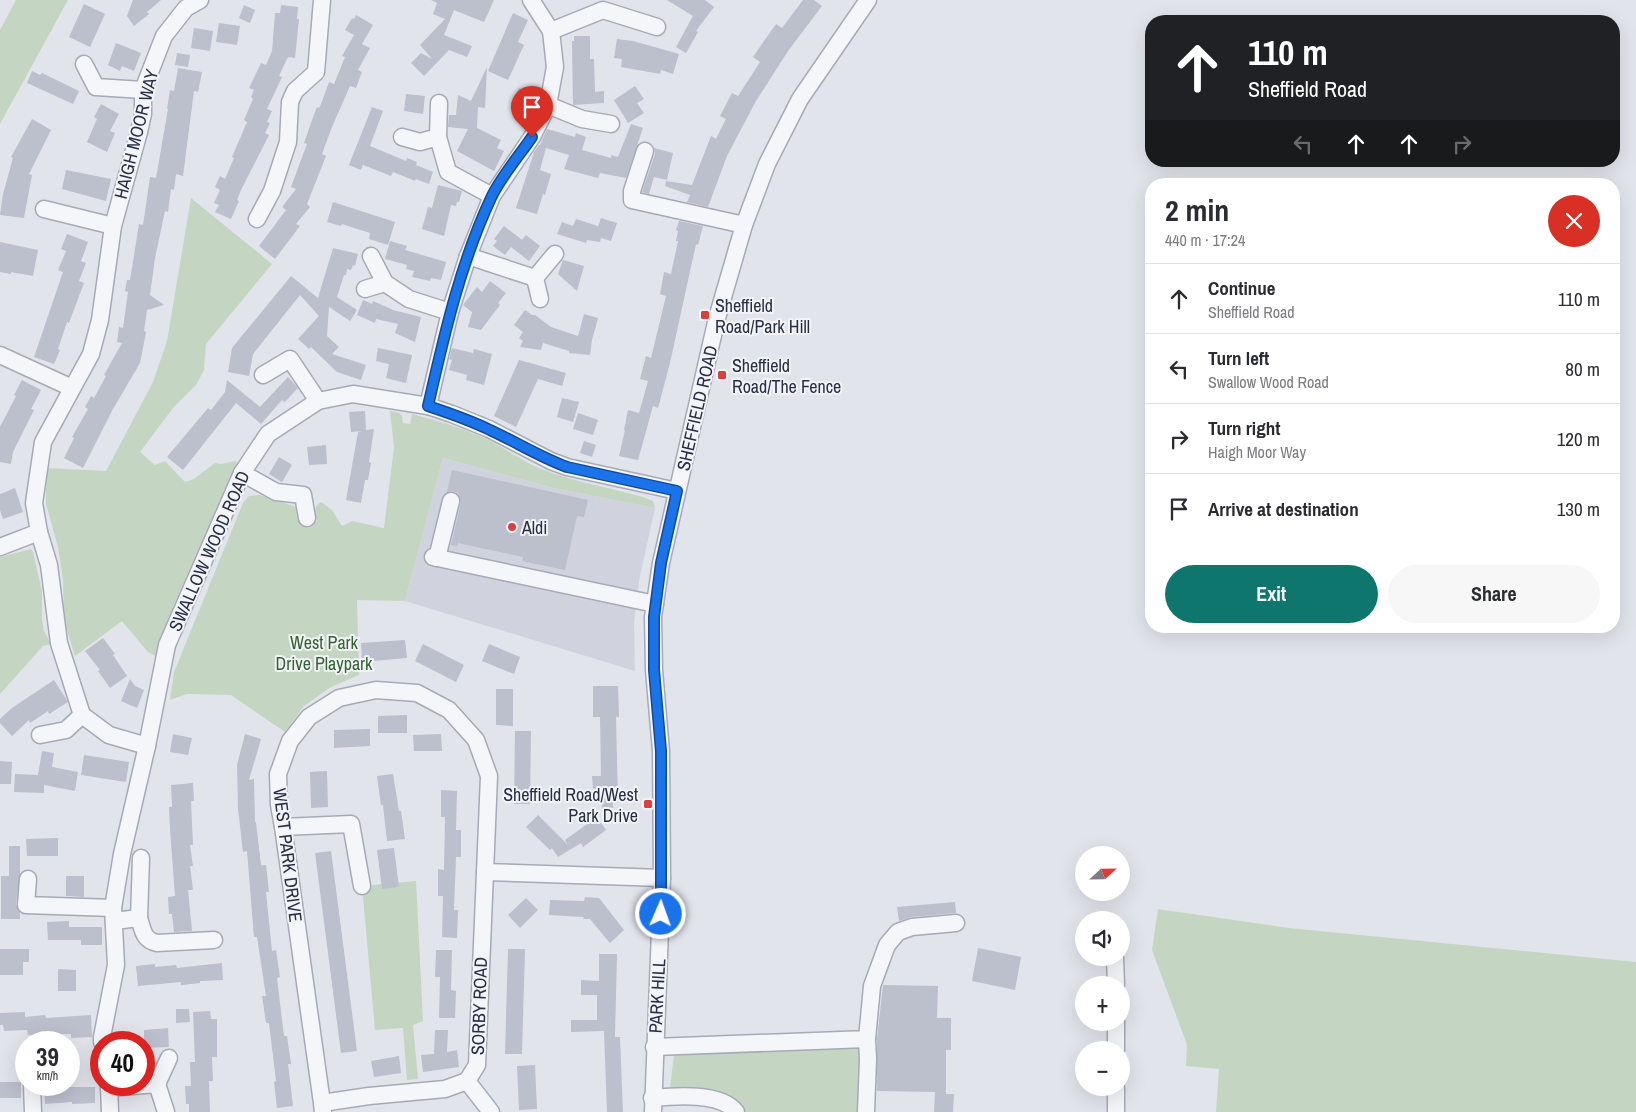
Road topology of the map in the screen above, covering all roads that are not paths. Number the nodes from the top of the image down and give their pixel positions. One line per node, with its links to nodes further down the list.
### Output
1 (200, 0): 5 (street, HAIGH MOOR WAY)
2 (322, 0): 19 (street)
3 (531, 0): 8 (street)
4 (868, 0): 20 (street, SHEFFIELD ROAD)
5 (182, 4): 10 (street, HAIGH MOOR WAY)
6 (605, 5): 7 (street); 8 (street)
7 (657, 27)
8 (551, 31): 12 (street)
9 (84, 64): 10 (street)
10 (143, 90): 21 (street, HAIGH MOOR WAY)
11 (439, 103): 15 (street)
12 (548, 105): 13 (street); 17 (street)
13 (611, 124)
14 (402, 137): 15 (street)
15 (438, 137): 17 (street)
16 (645, 151): 20 (street)
17 (492, 196): 24 (street)
18 (44, 209): 21 (street)
19 (257, 219)
20 (744, 225): 36 (street, SHEFFIELD ROAD)
21 (113, 226): 32 (street, HAIGH MOOR WAY)
22 (555, 254): 25 (street)
23 (371, 256): 26 (street)
24 (468, 256): 25 (street); 29 (street)
25 (535, 278): 28 (street)
26 (385, 284): 27 (street); 29 (street)
27 (365, 290)
28 (540, 299)
29 (450, 312): 34 (street)
30 (0, 355): 32 (street)
31 (263, 376): 33 (street)
32 (72, 388): 39 (street, HAIGH MOOR WAY)
33 (318, 401): 34 (street, SWALLOW WOOD ROAD); 35 (street, SWALLOW WOOD ROAD)
34 (428, 406): 36 (street, SWALLOW WOOD ROAD)
35 (242, 473): 38 (street); 45 (street, SWALLOW WOOD ROAD)
36 (677, 491): 41 (street, SHEFFIELD ROAD)
37 (451, 501): 41 (street)
38 (307, 518)
39 (39, 532): 40 (street); 43 (street, HAIGH MOOR WAY)
40 (0, 548)
41 (655, 604): 42 (street, SHEFFIELD ROAD)
42 (654, 670): 49 (street, PARK HILL)
43 (82, 715): 44 (street); 45 (street)
44 (40, 735)
45 (147, 746): 52 (street, SWALLOW WOOD ROAD)
46 (283, 827): 48 (street, WEST PARK DRIVE); 51 (street); 66 (street, WEST PARK DRIVE)
47 (141, 858): 53 (street)
48 (485, 872): 49 (street); 60 (street, SORBY ROAD)
49 (662, 878): 58 (street, PARK HILL)
50 (28, 879): 52 (street)
51 (362, 886)
52 (114, 914): 53 (street); 56 (street, SWALLOW WOOD ROAD)
53 (138, 918): 55 (street)
54 (956, 923): 57 (street)
55 (214, 940)
56 (103, 1031)
57 (867, 1039): 58 (street); 72 (street)
58 (654, 1047): 65 (street, PARK HILL)
59 (169, 1058): 61 (street)
60 (467, 1081): 66 (street); 70 (street)
61 (157, 1084): 69 (street)
62 (32, 1096): 67 (street)
63 (109, 1096): 68 (street)
64 (1116, 1096): 73 (street)
65 (653, 1105): 71 (street)
66 (323, 1108)
67 (33, 1112)
68 (110, 1112)
69 (166, 1112)
70 (491, 1112)
71 (736, 1112)
72 (866, 1112)
73 (1116, 1112)

